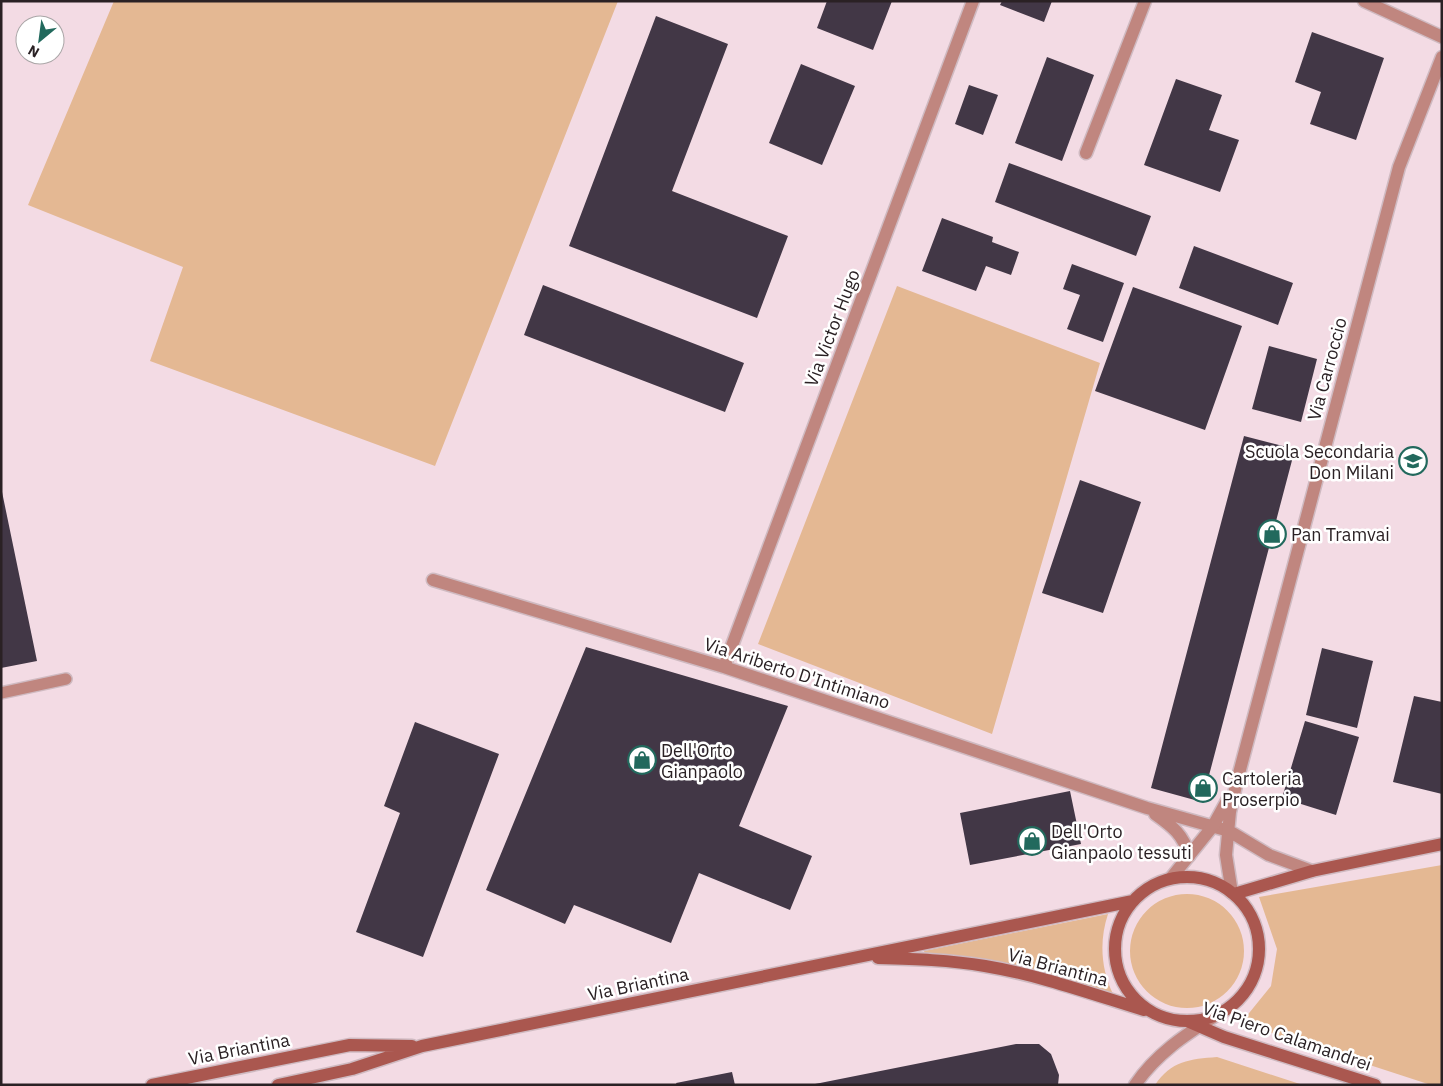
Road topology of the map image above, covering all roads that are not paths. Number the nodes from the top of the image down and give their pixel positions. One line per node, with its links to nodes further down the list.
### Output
1 (973, 1): 8 (street, Via Victor Hugo)
2 (1145, 1): 6 (street)
3 (1364, 1): 4 (street)
4 (1442, 38)
5 (1442, 57): 11 (street, Via Carroccio)
6 (1086, 153)
7 (433, 580): 8 (street, Via Ariberto D'Intimiano)
8 (724, 666): 12 (street, Via Ariberto D'Intimiano)
9 (66, 679): 10 (lane)
10 (1, 694)
11 (1236, 781): 13 (street, Via Carroccio); 14 (street, Via Carroccio)
12 (1147, 808): 13 (street, Via Ariberto D'Intimiano); 16 (street, Via Ariberto D'Intimiano)
13 (1213, 826): 14 (street, Via Ariberto D'Intimiano); 16 (street, Via Carroccio)
14 (1229, 831): 17 (street); 19 (street, Via Carroccio)
15 (1442, 844): 17 (main road)
16 (1189, 856): 18 (street, Via Carroccio)
17 (1312, 871): 19 (main road)
18 (1171, 878): 19 (main road); 20 (main road)
19 (1233, 894): 23 (main road)
20 (1133, 901): 21 (main road, Via Briantina); 22 (main road)
21 (860, 957): 22 (main road, Via Briantina); 24 (main road, Via Briantina)
22 (1155, 1014): 23 (main road)
23 (1192, 1024): 27 (street); 28 (main road, Via Piero Calamandrei)
24 (422, 1046): 25 (main road, Via Briantina); 26 (main road, Via Briantina)
25 (152, 1085)
26 (278, 1085)
27 (1135, 1085)
28 (1375, 1085)

